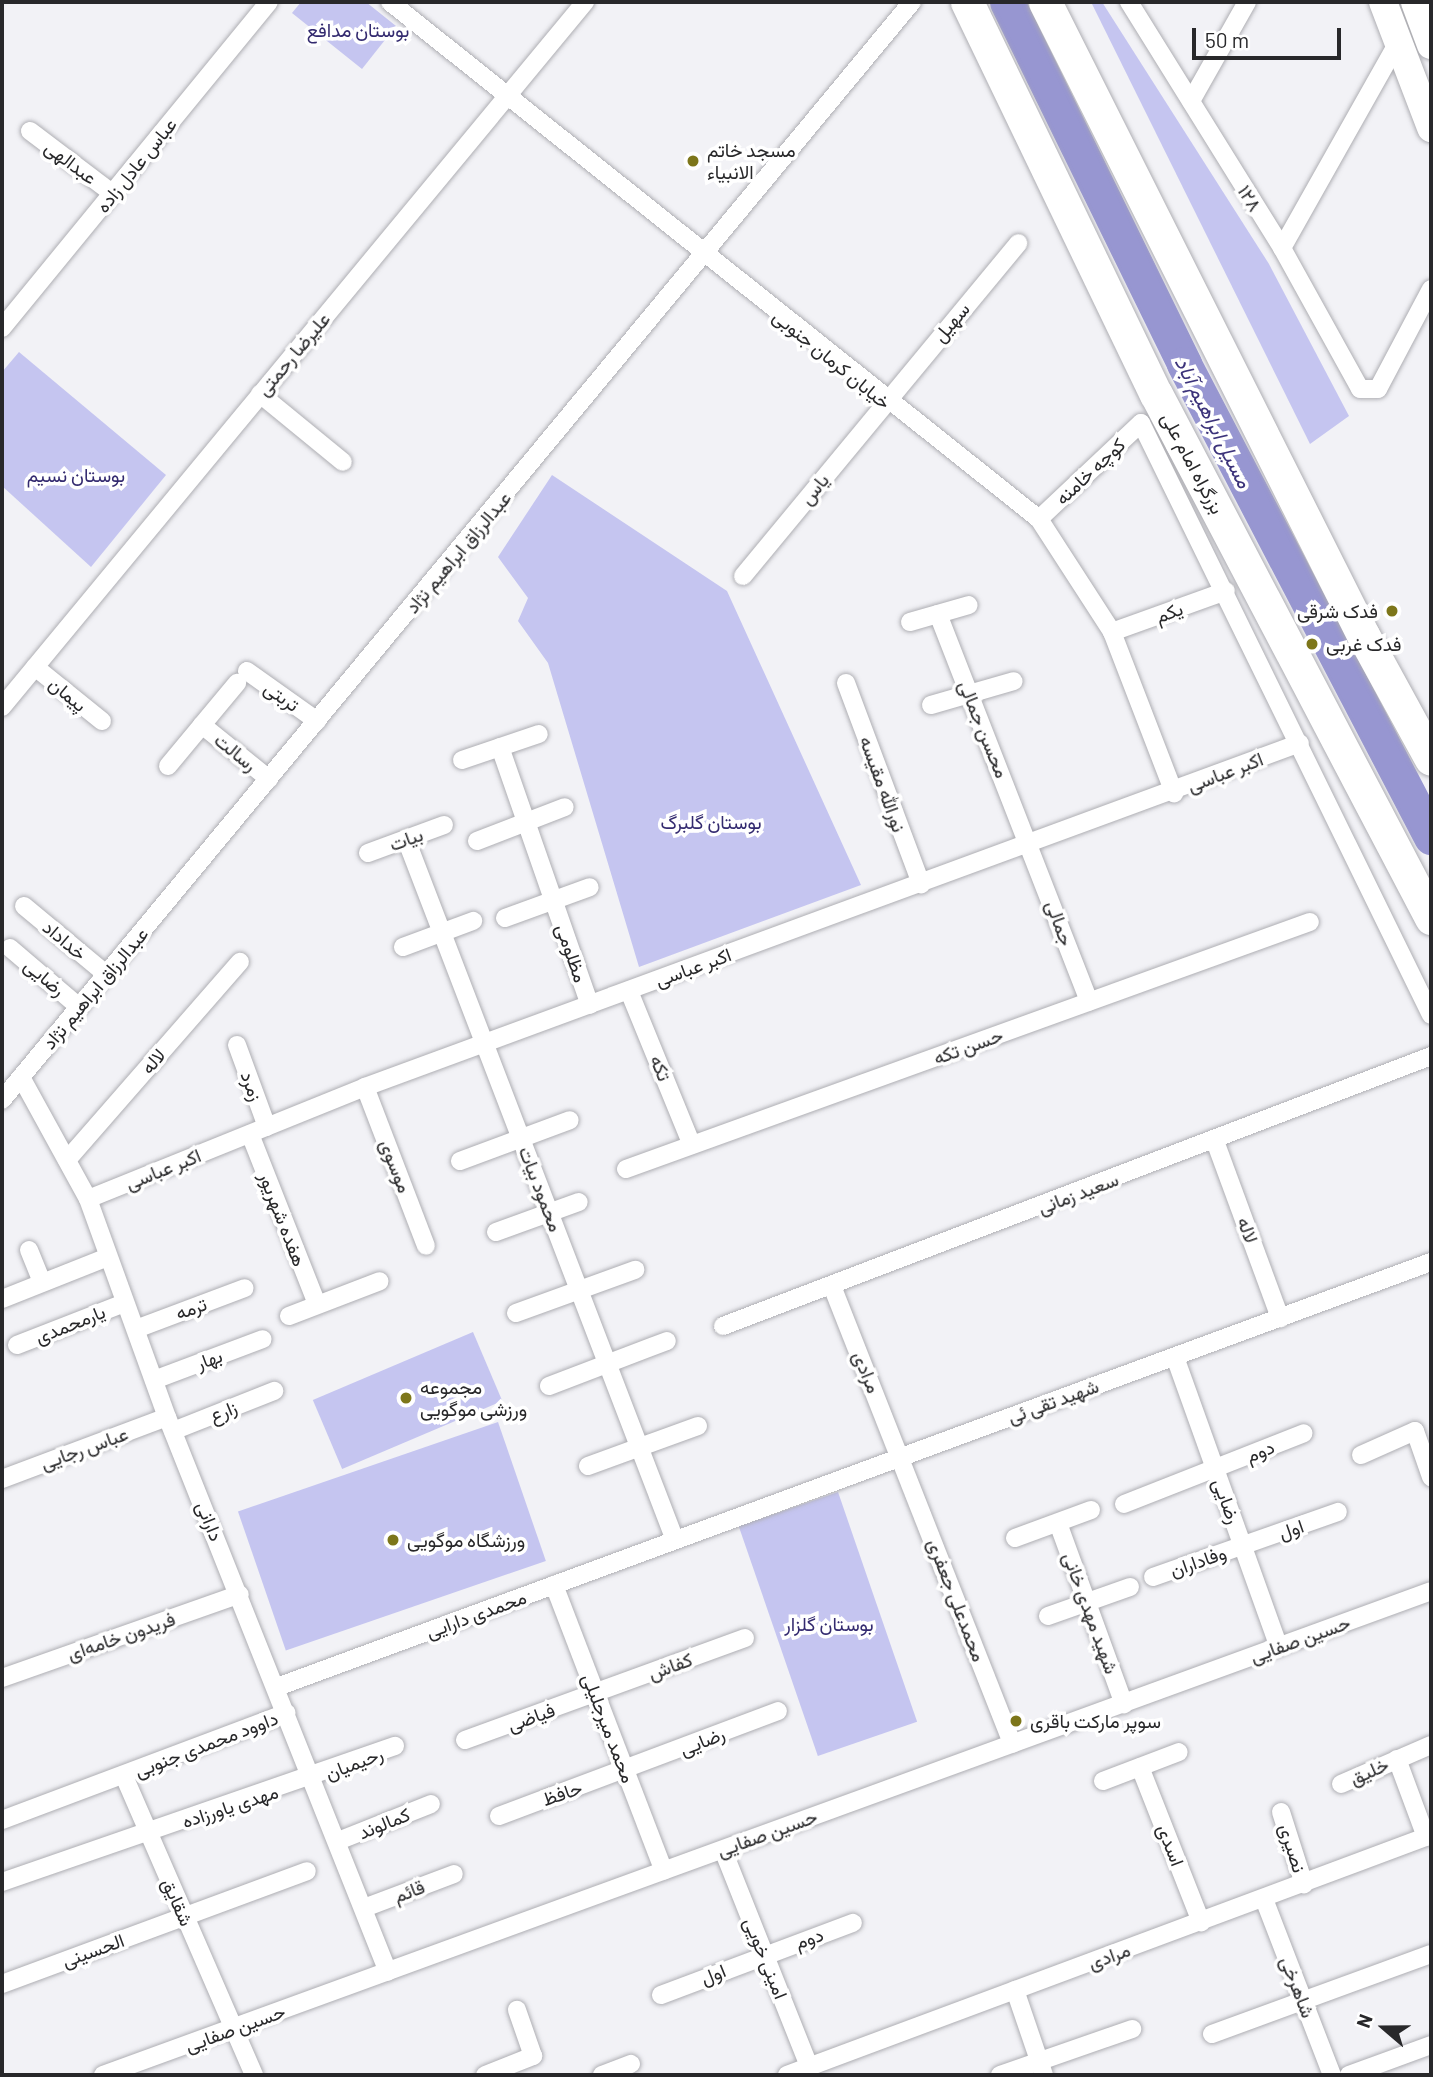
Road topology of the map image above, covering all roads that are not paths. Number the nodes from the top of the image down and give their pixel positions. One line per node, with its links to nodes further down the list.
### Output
1 (269, 2): 17 (street, عباس عادل زاده)
2 (390, 2): 13 (street, خیابان کرمان جنوبی)
3 (585, 2): 13 (street, علیرضا رحمتی)
4 (912, 2): 20 (street, عبدالرزاق ابراهیم نژاد)
5 (967, 2): 63 (highway, بزرگراه امام علی)
6 (1045, 2): 46 (highway)
7 (1129, 2): 14 (street, ۱۲۸)
8 (1247, 2): 14 (street)
9 (1383, 2): 11 (main road)
10 (1415, 2): 12 (main road)
11 (1398, 42): 15 (main road); 19 (street)
12 (1431, 44)
13 (506, 96): 20 (street, خیابان کرمان جنوبی); 23 (street, علیرضا رحمتی)
14 (1191, 101): 19 (street, ۱۲۸)
15 (1431, 128)
16 (30, 131): 17 (street, عبدالهی)
17 (112, 193): 22 (street, عباس عادل زاده)
18 (1018, 243): 24 (street, سهیل)
19 (1282, 248): 21 (street, ۱۲۸)
20 (704, 256): 24 (street, خیابان کرمان جنوبی); 41 (street, عبدالرزاق ابراهیم نژاد)
21 (1431, 289)
22 (2, 328)
23 (260, 394): 25 (street); 33 (street, علیرضا رحمتی)
24 (884, 401): 26 (street, خیابان کرمان جنوبی); 27 (street, یاس)
25 (343, 462)
26 (1039, 519): 28 (street, کوچه خامنه); 32 (street, خیابان کرمان جنوبی)
27 (743, 576)
28 (1226, 592): 32 (street, یکم); 44 (street)
29 (969, 605): 30 (street)
30 (938, 614): 31 (street); 37 (street, محسن جمالی)
31 (910, 622)
32 (1112, 632): 50 (street, خیابان کرمان جنوبی)
33 (35, 667): 39 (street, علیرضا رحمتی); 40 (street, پیمان)
34 (242, 677): 41 (street, تربتی); 42 (street, رسالت)
35 (1014, 681): 37 (street)
36 (846, 683): 58 (street, نورالله مقیسه)
37 (970, 693): 38 (street); 56 (street, محسن جمالی)
38 (931, 705)
39 (2, 707)
40 (102, 721)
41 (317, 721): 49 (street, عبدالرزاق ابراهیم نژاد)
42 (202, 725): 48 (street, رسالت); 49 (street, رسالت)
43 (539, 734): 45 (street)
44 (1300, 743): 50 (street, اکبر عباسی); 75 (street)
45 (500, 747): 47 (street); 52 (street, مظلومی)
46 (1431, 758)
47 (462, 760)
48 (168, 766)
49 (269, 779): 70 (street, عبدالرزاق ابراهیم نژاد)
50 (1174, 793): 56 (street, اکبر عباسی)
51 (565, 807): 52 (street)
52 (526, 822): 55 (street); 60 (street, مظلومی)
53 (444, 825): 54 (street, بیات)
54 (406, 839): 57 (street, بیات); 66 (street, محمود بیات)
55 (477, 841)
56 (1031, 845): 58 (street, اکبر عباسی); 72 (street, جمالی)
57 (368, 853)
58 (921, 884): 71 (street, اکبر عباسی)
59 (590, 887): 60 (street, مظلومی)
60 (554, 900): 62 (street, مظلومی); 73 (street, مظلومی)
61 (24, 906): 70 (street, خداداد)
62 (505, 918)
63 (1431, 918)
64 (473, 920): 66 (street)
65 (1310, 922): 72 (street, حسن تکه)
66 (442, 932): 67 (street); 76 (street, محمود بیات)
67 (403, 947)
68 (10, 948): 74 (street, رضایی)
69 (240, 962): 87 (street, لاله)
70 (106, 974): 74 (street, عبدالرزاق ابراهیم نژاد)
71 (629, 990): 73 (street, اکبر عباسی); 86 (street, تکه)
72 (1089, 1002): 86 (street, حسن تکه)
73 (590, 1005): 76 (street, اکبر عباسی)
74 (79, 1007): 79 (street, عبدالرزاق ابراهیم نژاد)
75 (1431, 1015)
76 (485, 1043): 80 (street, اکبر عباسی); 84 (street, محمود بیات)
77 (237, 1045): 83 (street, زمرد)
78 (1431, 1056): 85 (street, سعید زمانی)
79 (21, 1077): 81 (street, عبدالرزاق ابراهیم نژاد); 87 (street, دارانی)
80 (365, 1087): 83 (street, اکبر عباسی); 94 (street, موسوی)
81 (2, 1100)
82 (570, 1119): 84 (street)
83 (258, 1130): 90 (street, اکبر عباسی); 106 (street, هفده شهریور)
84 (520, 1136): 88 (street); 92 (street, محمود بیات)
85 (1215, 1141): 101 (street, سعید زمانی); 109 (street, لاله)
86 (692, 1145): 89 (street, حسن تکه)
87 (66, 1160): 90 (street, دارانی)
88 (460, 1161)
89 (626, 1169)
90 (88, 1199): 96 (street, دارانی)
91 (579, 1202): 92 (street)
92 (550, 1214): 93 (street); 103 (street, محمود بیات)
93 (496, 1232)
94 (426, 1246)
95 (29, 1250): 100 (street)
96 (108, 1257): 100 (street); 105 (street, دارانی)
97 (1431, 1262): 109 (street, شهید تقی ئی)
98 (635, 1270): 103 (street)
99 (380, 1280): 106 (street)
100 (42, 1282): 104 (street)
101 (832, 1286): 110 (street, سعید زمانی); 125 (street, مرادی)
102 (245, 1288): 111 (street, ترمه)
103 (579, 1290): 107 (street); 116 (street, محمود بیات)
104 (2, 1299)
105 (124, 1303): 111 (street, دارانی); 114 (street, یارمحمدی)
106 (317, 1304): 108 (street)
107 (516, 1313)
108 (289, 1316)
109 (1280, 1318): 115 (street, شهید تقی ئی)
110 (723, 1326)
111 (136, 1329): 117 (street, دارانی)
112 (263, 1339): 117 (street, بهار)
113 (667, 1341): 116 (street)
114 (17, 1345)
115 (1175, 1357): 125 (street, شهید تقی ئی); 127 (street, رضایی)
116 (607, 1363): 118 (street); 123 (street, محمود بیات)
117 (154, 1380): 120 (street, دارانی)
118 (549, 1385)
119 (274, 1391): 120 (street, زارع)
120 (170, 1424): 129 (street, عباس رجایی); 141 (street, دارانی)
121 (698, 1426): 123 (street)
122 (1304, 1433): 127 (street, دوم)
123 (639, 1447): 126 (street); 135 (street, محمود بیات)
124 (1361, 1455): 128 (street)
125 (902, 1457): 135 (street, شهید تقی ئی); 153 (street, محمدعلی جعفری)
126 (588, 1466)
127 (1215, 1469): 130 (street, دوم); 136 (street, رضایی)
128 (1431, 1477)
129 (2, 1479)
130 (1124, 1504)
131 (1091, 1510): 133 (street)
132 (1339, 1512): 136 (street, اول)
133 (1058, 1523): 134 (street); 142 (street, شهید مهدی خانی)
134 (1015, 1538)
135 (675, 1541): 138 (street, محمدی دارایی)
136 (1243, 1545): 137 (street, وفاداران); 145 (street, رضایی)
137 (1153, 1577)
138 (554, 1585): 147 (street, محمدی دارایی); 148 (street, محمد میرجلیلی)
139 (1130, 1587): 142 (street)
140 (1431, 1591): 145 (street, حسین صفایی)
141 (240, 1594): 146 (street, فریدون خامه‌ای); 147 (street, دارانی)
142 (1087, 1602): 143 (street); 149 (street, شهید مهدی خانی)
143 (1048, 1616)
144 (744, 1638): 148 (street, کفاش)
145 (1279, 1647): 149 (street, حسین صفایی)
146 (2, 1678)
147 (277, 1687): 151 (street, دارانی)
148 (596, 1693): 152 (street, فیاضی); 159 (street, محمد میرجلیلی)
149 (1124, 1703): 153 (street, حسین صفایی)
150 (778, 1711): 159 (street, رضایی)
151 (287, 1713): 160 (street, داوود محمدی جنوبی); 161 (street, دارانی)
152 (465, 1740)
153 (1013, 1744): 171 (street, حسین صفایی)
154 (1431, 1745): 157 (street, خلیق)
155 (395, 1746): 161 (street, رحیمیان)
156 (1179, 1752): 158 (street)
157 (1397, 1759): 163 (street, خلیق); 169 (street, خلیق)
158 (1140, 1767): 162 (street); 180 (street, اسدی)
159 (626, 1771): 166 (street, حافظ); 173 (street, محمد میرجلیلی)
160 (124, 1776): 167 (street, داوود محمدی جنوبی); 168 (street, شقایق)
161 (313, 1779): 168 (street, مهدی یاورزاده); 170 (street, دارانی)
162 (1103, 1781)
163 (1340, 1784)
164 (431, 1804): 170 (street, کمالوند)
165 (1281, 1812): 176 (street, نصیری)
166 (499, 1816)
167 (2, 1820)
168 (148, 1833): 175 (street, مهدی یاورزاده); 179 (street, شقایق)
169 (1429, 1836): 176 (street, مرادی)
170 (338, 1842): 178 (street, دارانی)
171 (723, 1850): 173 (street, حسین صفایی); 182 (street, امینی خویی)
172 (307, 1871): 179 (street, الحسینی)
173 (664, 1871): 184 (street, حسین صفایی)
174 (454, 1874): 178 (street, قائم)
175 (2, 1882)
176 (1304, 1884): 177 (street, مرادی)
177 (1264, 1899): 180 (street, مرادی); 188 (street, شاهرخی)
178 (364, 1909): 184 (street, دارانی)
179 (185, 1916): 185 (street, الحسینی); 190 (street, شقایق)
180 (1201, 1922): 186 (street, مرادی)
181 (853, 1923): 182 (street, دوم)
182 (765, 1954): 187 (street, اول); 195 (street, امینی خویی)
183 (1431, 1954): 188 (street)
184 (388, 1972): 190 (street, حسین صفایی)
185 (2, 1984)
186 (1015, 1990): 195 (street, مرادی); 196 (street)
187 (661, 1995)
188 (1303, 2001): 192 (street); 203 (street, شاهرخی)
189 (517, 2010): 199 (street)
190 (234, 2028): 197 (street, حسین صفایی); 198 (street, شقایق)
191 (1132, 2029): 196 (street)
192 (1212, 2034)
193 (1431, 2045): 204 (street)
194 (631, 2064): 200 (street)
195 (809, 2066): 201 (street, مرادی)
196 (1042, 2068): 202 (street)
197 (103, 2075)
198 (254, 2075)
199 (485, 2075)
200 (602, 2075)
201 (788, 2075)
202 (1000, 2075)
203 (1332, 2075)
204 (1349, 2075)

